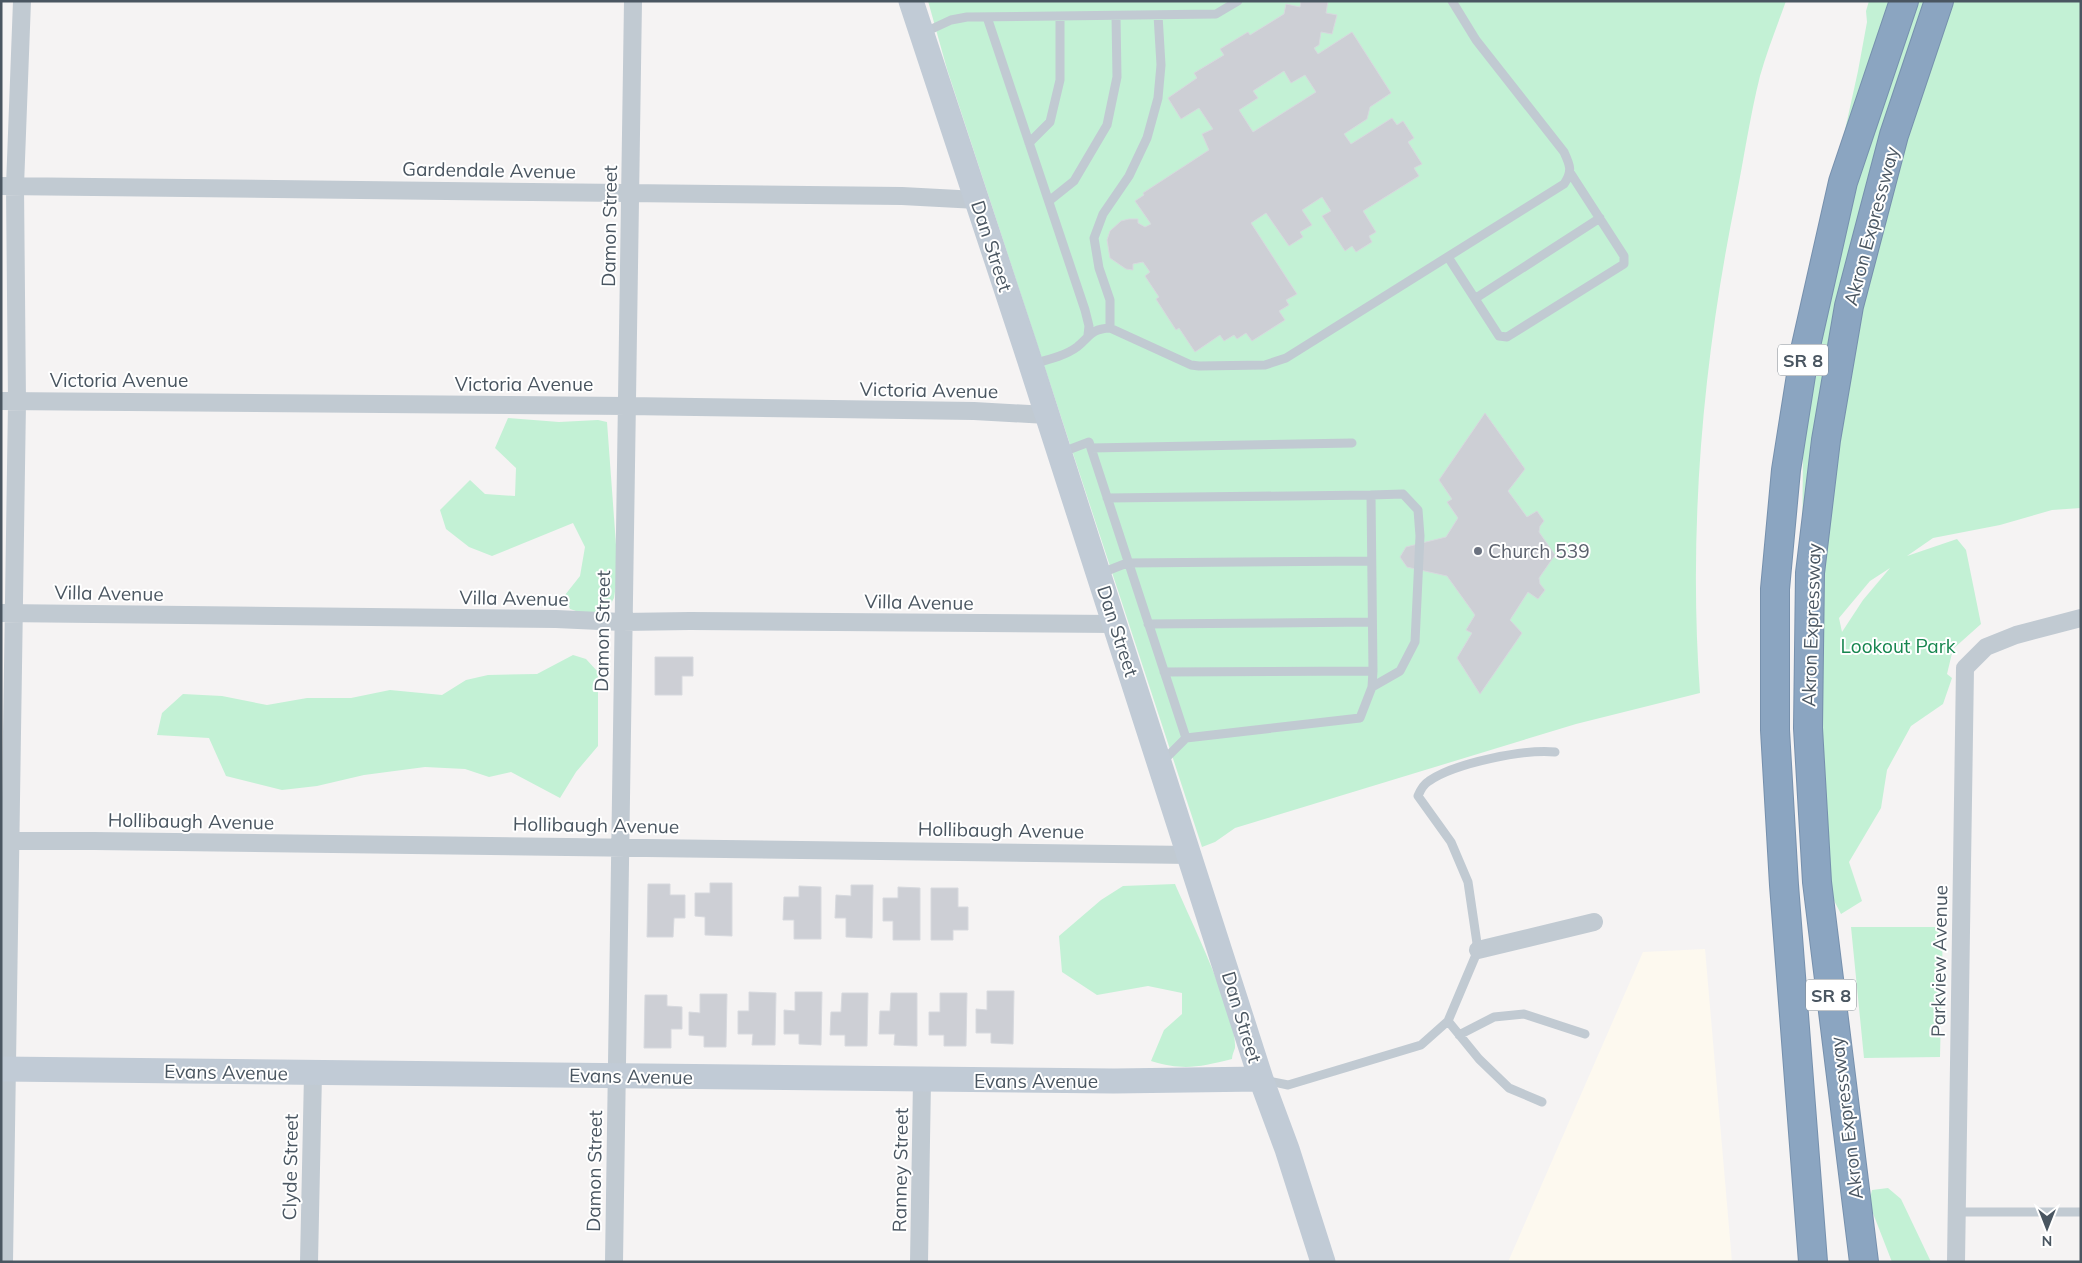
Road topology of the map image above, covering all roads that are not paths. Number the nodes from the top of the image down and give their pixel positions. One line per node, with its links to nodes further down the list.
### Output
1 (22, 1): 15 (street)
2 (633, 1): 16 (street, Damon Street)
3 (911, 1): 12 (street, Dan Street)
4 (1238, 1): 8 (lane)
5 (1452, 1): 14 (lane)
6 (1904, 1): 69 (highway, Akron Expressway / SR 8)
7 (1939, 1): 70 (highway, Akron Expressway / SR 8)
8 (1158, 15): 10 (lane); 22 (lane)
9 (1060, 16): 10 (lane); 11 (lane); 13 (lane)
10 (1116, 16): 18 (lane)
11 (987, 17): 12 (lane); 13 (lane)
12 (923, 33): 17 (street, Dan Street)
13 (1029, 144): 18 (lane)
14 (1571, 174): 19 (lane); 20 (lane)
15 (8, 186): 16 (street, Gardendale Avenue); 25 (street)
16 (631, 193): 17 (street, Gardendale Avenue); 26 (street, Damon Street)
17 (976, 200): 24 (street, Dan Street)
18 (1049, 201): 23 (lane)
19 (1600, 218): 21 (lane); 21 (lane)
20 (1448, 257): 21 (lane); 22 (lane)
21 (1476, 298)
22 (1110, 328): 23 (lane)
23 (1088, 335): 24 (lane)
24 (1031, 365): 27 (street, Dan Street)
25 (9, 402): 26 (street, Victoria Avenue); 36 (street)
26 (627, 406): 27 (street, Victoria Avenue); 38 (street, Damon Street)
27 (1047, 414): 30 (street, Dan Street)
28 (1352, 444): 29 (lane)
29 (1091, 448): 30 (lane); 32 (lane)
30 (1059, 453): 35 (street, Dan Street)
31 (1370, 495): 32 (lane); 33 (lane); 44 (lane)
32 (1107, 498): 34 (lane)
33 (1371, 561): 34 (lane); 39 (lane)
34 (1128, 563): 35 (lane); 41 (lane)
35 (1099, 574): 40 (street, Dan Street)
36 (7, 613): 38 (street, Villa Avenue); 48 (street)
37 (2081, 618): 62 (street, Parkview Avenue)
38 (622, 622): 40 (street, Villa Avenue); 49 (street, Damon Street)
39 (1372, 622): 41 (lane); 42 (lane)
40 (1116, 624): 47 (street, Dan Street)
41 (1148, 624): 43 (lane)
42 (1373, 671): 43 (lane); 44 (lane)
43 (1164, 672): 45 (lane)
44 (1372, 687): 45 (lane)
45 (1186, 738): 47 (lane)
46 (1555, 752): 52 (lane)
47 (1161, 763): 50 (street, Dan Street)
48 (6, 842): 49 (street, Hollibaugh Avenue); 56 (street)
49 (620, 849): 50 (street, Hollibaugh Avenue); 58 (street, Damon Street)
50 (1191, 855): 59 (street, Dan Street)
51 (1594, 922): 52 (street)
52 (1478, 950): 53 (lane)
53 (1448, 1021): 55 (lane); 59 (lane)
54 (1585, 1034): 55 (lane)
55 (1460, 1035): 61 (lane)
56 (3, 1069): 57 (street, Evans Avenue); 64 (street)
57 (313, 1074): 58 (street, Evans Avenue); 65 (street, Clyde Street)
58 (617, 1077): 60 (street, Evans Avenue); 66 (street, Damon Street)
59 (1261, 1079): 60 (street, Evans Avenue); 68 (street, Dan Street)
60 (922, 1080): 67 (street, Ranney Street)
61 (1542, 1102)
62 (1957, 1212): 63 (lane); 71 (street, Parkview Avenue)
63 (2081, 1212)
64 (4, 1262)
65 (309, 1262)
66 (614, 1262)
67 (919, 1262)
68 (1323, 1262)
69 (1814, 1262)
70 (1864, 1262)
71 (1956, 1262)

